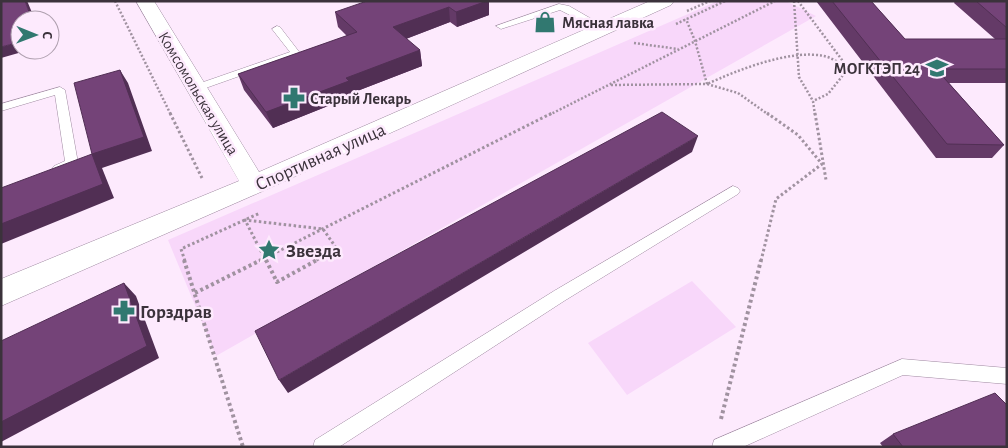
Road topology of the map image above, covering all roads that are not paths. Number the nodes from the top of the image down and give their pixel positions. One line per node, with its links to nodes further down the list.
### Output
1 (144, 1): 7 (street, Комсомольская улица)
2 (665, 1): 6 (street, Спортивная улица)
3 (555, 4): 4 (lane); 6 (lane)
4 (501, 26)
5 (277, 29): 7 (lane)
6 (604, 29): 10 (street, Спортивная улица)
7 (196, 88): 10 (street, Комсомольская улица)
8 (1, 108): 9 (lane)
9 (46, 173)
10 (254, 185): 12 (street, Спортивная улица)
11 (733, 191): 14 (lane)
12 (1, 294)
13 (1007, 376): 15 (lane)
14 (322, 447)
15 (721, 447)

